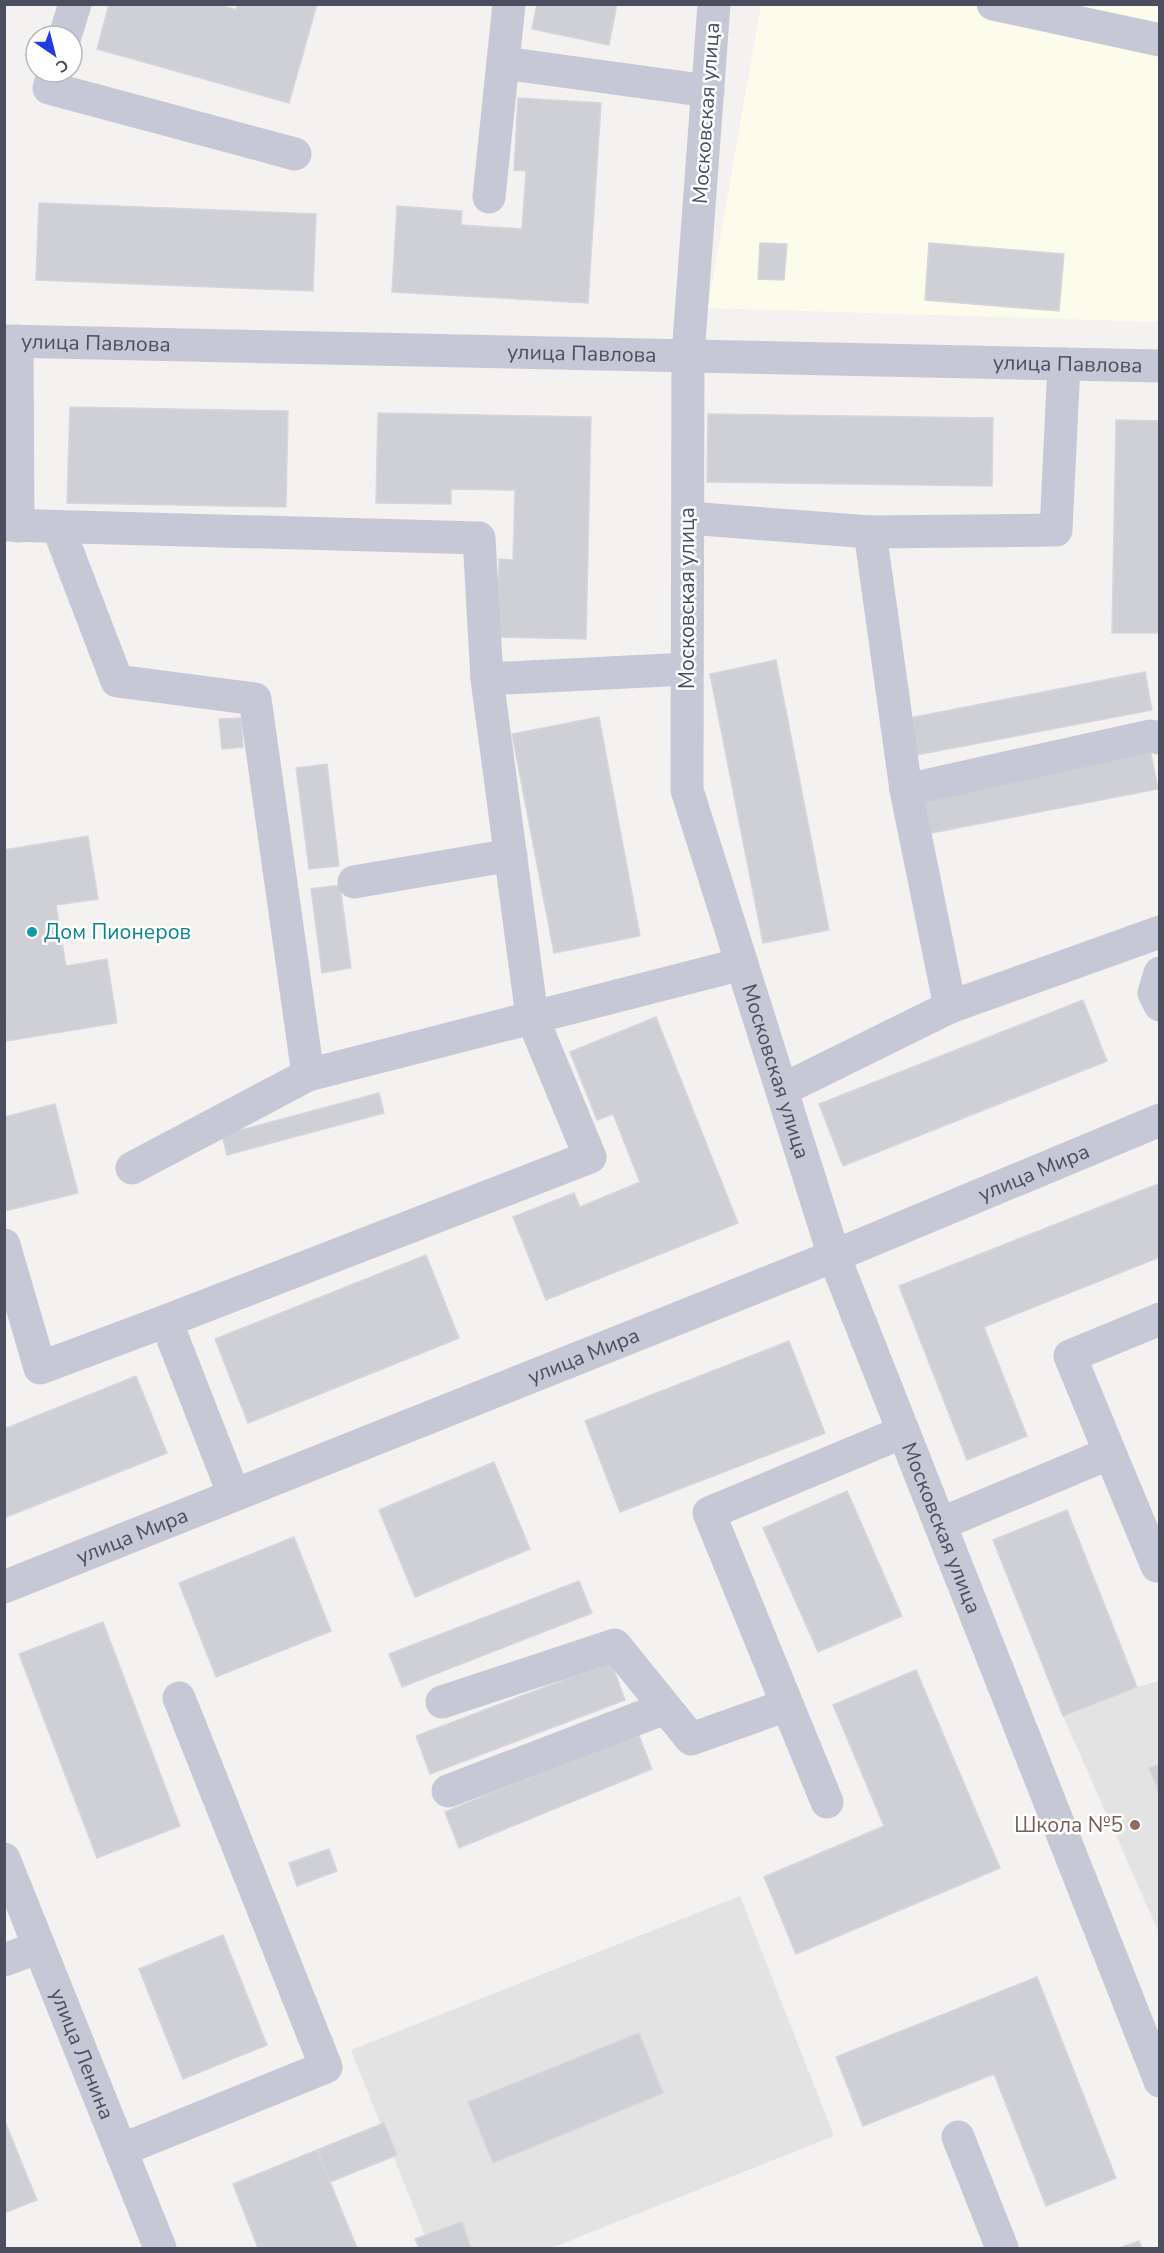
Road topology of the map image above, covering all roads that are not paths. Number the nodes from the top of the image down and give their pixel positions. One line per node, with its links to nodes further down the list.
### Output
1 (75, 4): 5 (street)
2 (509, 4): 7 (street)
3 (714, 4): 9 (street, Московская улица)
4 (993, 4): 6 (street)
5 (69, 24)
6 (1160, 40)
7 (503, 63): 9 (street); 11 (street)
8 (50, 84): 10 (street)
9 (708, 91): 13 (street, Московская улица)
10 (295, 154)
11 (489, 197)
12 (11, 341): 13 (street, улица Павлова); 17 (street)
13 (688, 355): 14 (street, улица Павлова); 16 (street, Московская улица)
14 (1064, 364): 15 (street, улица Павлова); 19 (street)
15 (1160, 366)
16 (688, 518): 19 (street); 20 (street, Московская улица)
17 (11, 525): 18 (street)
18 (58, 527): 21 (street); 32 (street)
19 (870, 532): 23 (street)
20 (687, 669): 21 (street); 27 (street, Московская улица)
21 (487, 679): 24 (street)
22 (1160, 738): 23 (street)
23 (906, 790): 30 (street)
24 (511, 855): 25 (street); 31 (street)
25 (354, 882)
26 (1160, 932): 30 (street)
27 (742, 964): 31 (street); 33 (street, Московская улица)
28 (1160, 973): 29 (street)
29 (1160, 1005)
30 (950, 1007): 33 (street)
31 (532, 1017): 32 (street); 39 (street)
32 (308, 1075): 35 (street)
33 (782, 1090): 37 (street, Московская улица)
34 (1160, 1120): 37 (street, улица Мира)
35 (132, 1168)
36 (4, 1245): 39 (street)
37 (834, 1256): 40 (street, Московская улица); 42 (street, улица Мира)
38 (1160, 1319): 41 (street)
39 (166, 1321): 42 (street)
40 (903, 1432): 43 (street, Московская улица); 48 (street)
41 (1110, 1453): 43 (street); 44 (street)
42 (234, 1495): 45 (street, улица Мира)
43 (940, 1524): 55 (street, Московская улица)
44 (1157, 1566)
45 (4, 1587)
46 (179, 1698): 57 (street)
47 (442, 1702): 49 (street)
48 (787, 1705): 49 (street); 51 (street)
49 (665, 1707): 50 (street)
50 (448, 1791)
51 (826, 1802)
52 (4, 1859): 53 (street, улица Ленина)
53 (39, 1947): 54 (street); 57 (street, улица Ленина)
54 (4, 1960)
55 (1160, 2081)
56 (958, 2137): 59 (street)
57 (121, 2150): 58 (street, улица Ленина)
58 (160, 2248)
59 (1002, 2248)

